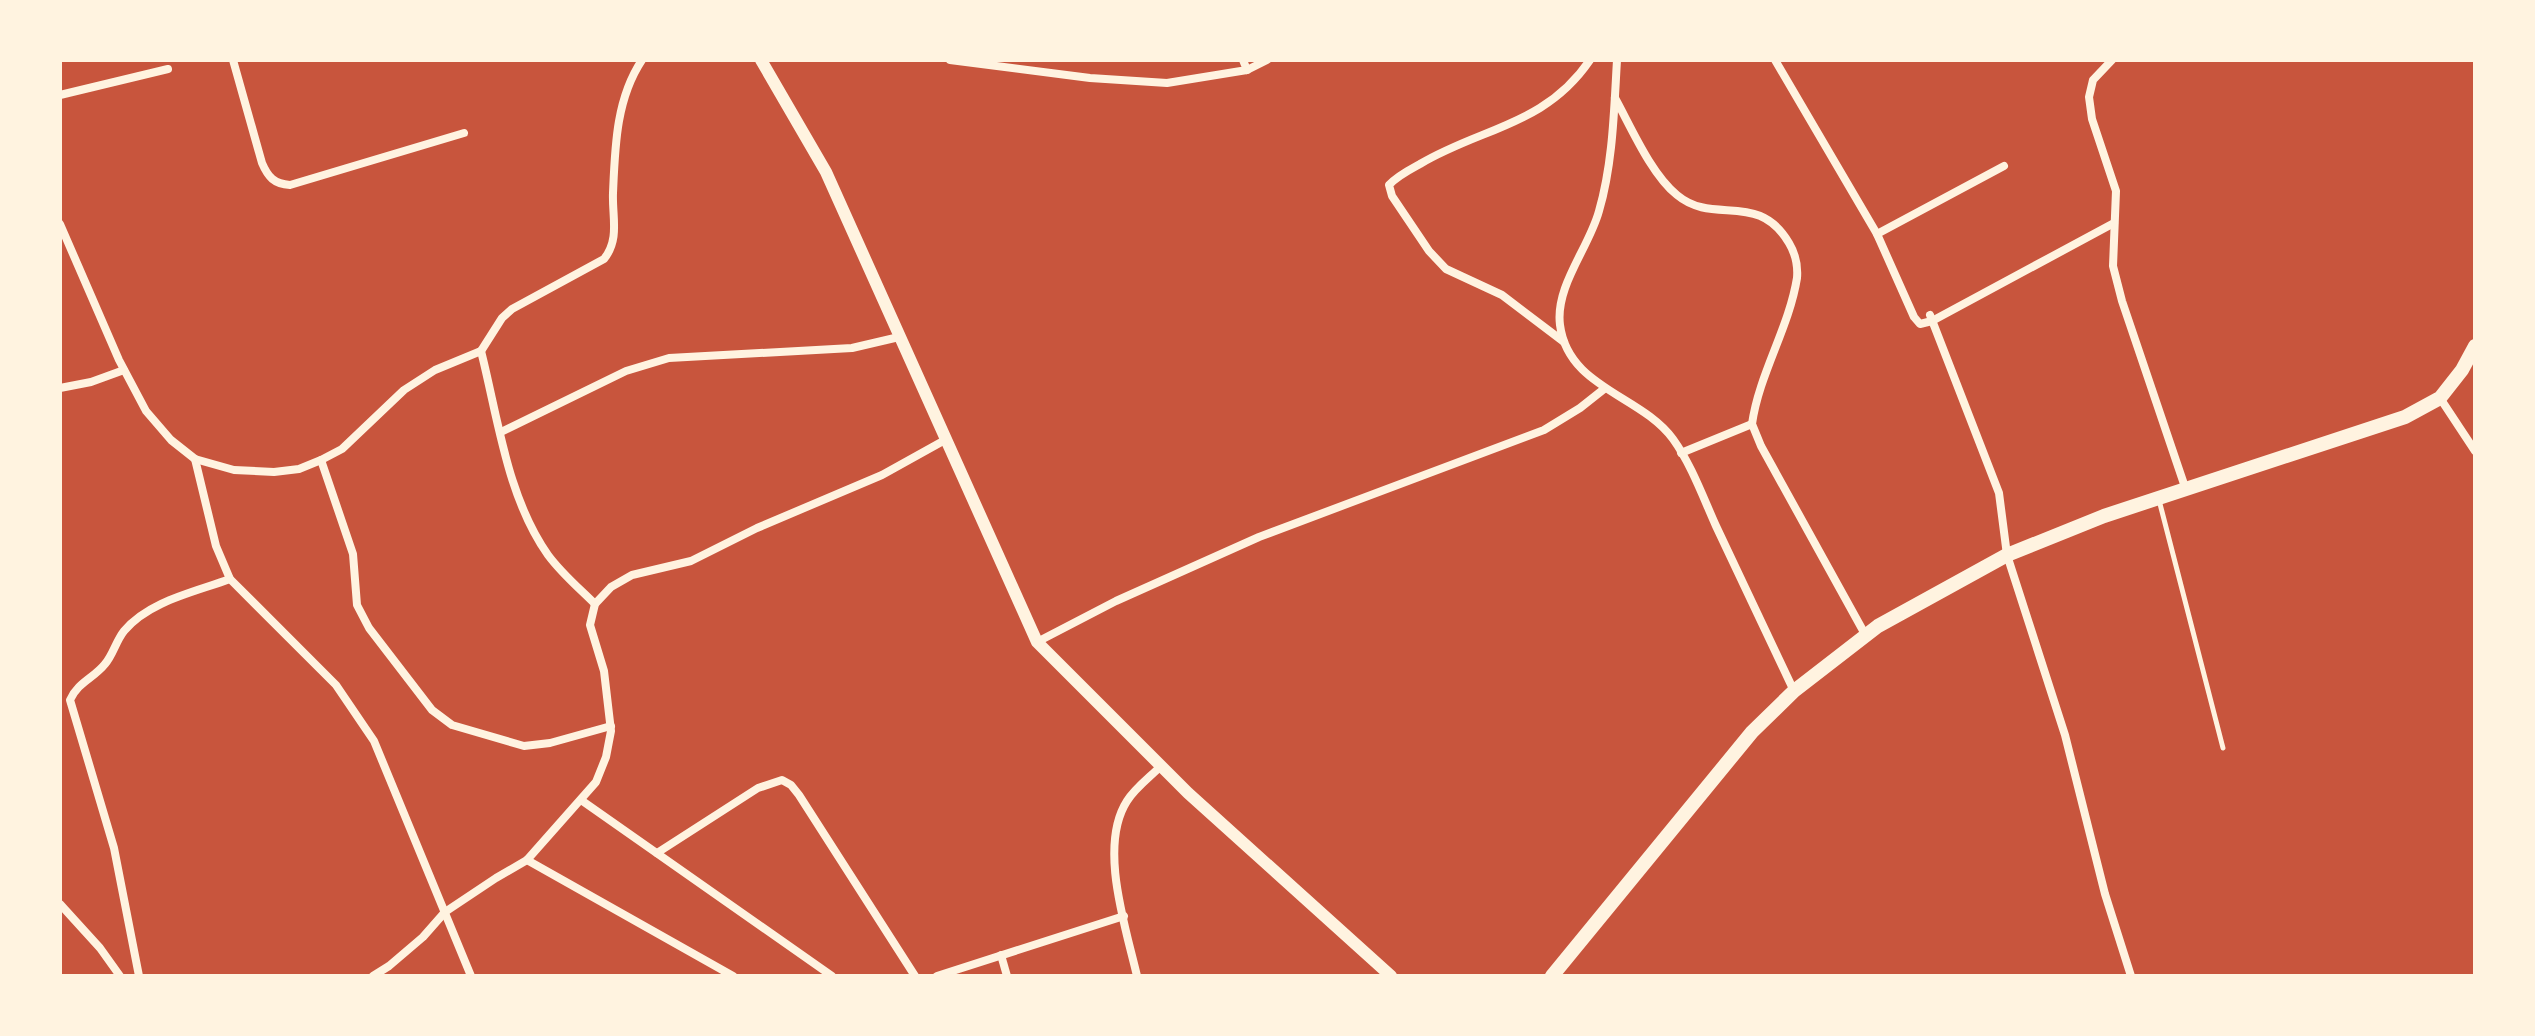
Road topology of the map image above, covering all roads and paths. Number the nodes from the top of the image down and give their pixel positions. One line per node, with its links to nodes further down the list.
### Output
1 (233, 60): 15 (street)
2 (642, 60): 24 (street)
3 (761, 60): 21 (street)
4 (950, 60): 12 (street)
5 (1243, 60): 12 (street)
6 (1267, 60): 12 (street)
7 (1590, 60): 22 (street)
8 (1617, 60): 14 (street)
9 (1775, 60): 19 (street)
10 (2112, 60): 17 (street)
11 (168, 69): 13 (street)
12 (1247, 70)
13 (60, 95)
14 (1614, 97): 22 (street); 29 (street)
15 (464, 133)
16 (2004, 166): 19 (street)
17 (2114, 223): 20 (street); 36 (street)
18 (60, 224): 25 (street)
19 (1877, 234): 20 (street)
20 (1931, 318): 38 (street)
21 (899, 337): 30 (street); 31 (street)
22 (1565, 343): 27 (street)
23 (2475, 346): 28 (main road)
24 (481, 351): 30 (street); 35 (street)
25 (124, 370): 26 (street); 34 (street)
26 (60, 388)
27 (1604, 389): 33 (street); 42 (street)
28 (2440, 398): 32 (street); 36 (main road)
29 (1752, 424): 33 (street); 41 (street)
30 (501, 432): 40 (street)
31 (945, 440): 40 (street); 42 (street)
32 (2475, 451)
33 (1681, 453): 43 (street)
34 (195, 459): 35 (street); 39 (street)
35 (321, 460): 44 (street)
36 (2186, 490): 37 (main road)
37 (2159, 499): 38 (main road); 45 (lane)
38 (2007, 555): 41 (main road); 66 (street)
39 (230, 579): 51 (street); 55 (street)
40 (595, 604): 44 (street)
41 (1866, 636): 43 (main road)
42 (1037, 642): 46 (street)
43 (1794, 691): 65 (main road)
44 (611, 726): 47 (street)
45 (2223, 748)
46 (1161, 766): 52 (street); 64 (street)
47 (581, 800): 48 (street); 49 (street)
48 (657, 853): 59 (street); 60 (street)
49 (527, 860): 51 (street); 58 (street)
50 (60, 904): 54 (street)
51 (445, 912): 56 (street); 57 (street)
52 (1124, 916): 53 (street); 63 (street)
53 (1001, 955): 61 (street); 62 (street)
54 (120, 976)
55 (139, 976)
56 (373, 976)
57 (471, 976)
58 (733, 976)
59 (832, 976)
60 (915, 976)
61 (937, 976)
62 (1007, 976)
63 (1137, 976)
64 (1391, 976)
65 (1552, 976)
66 (2131, 976)

